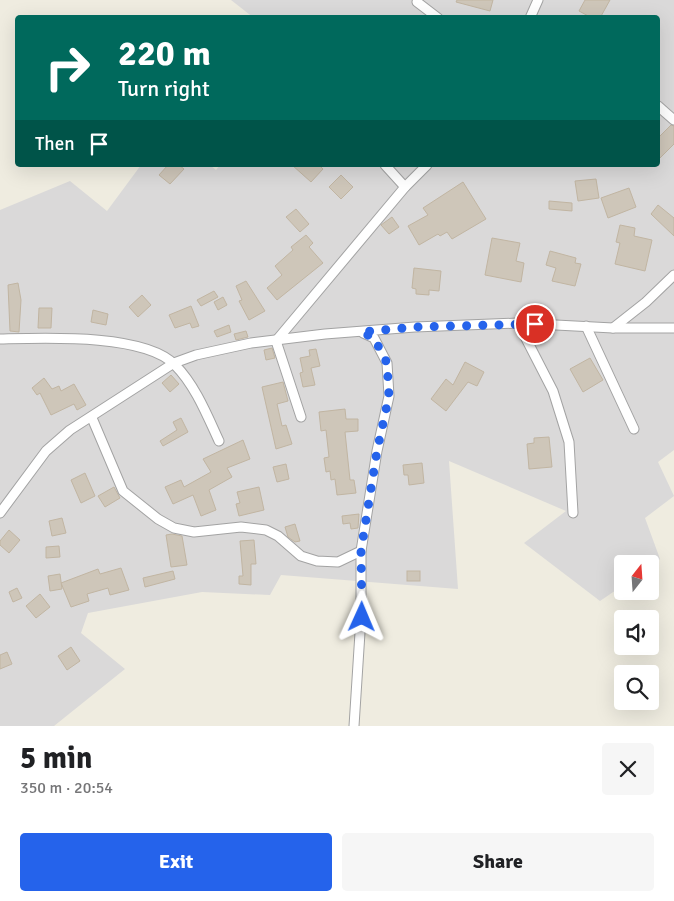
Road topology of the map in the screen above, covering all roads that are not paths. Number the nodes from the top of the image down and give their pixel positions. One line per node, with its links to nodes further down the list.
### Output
1 (538, 0): 4 (street)
2 (417, 2): 3 (street)
3 (434, 15)
4 (531, 15)
5 (660, 108): 6 (street)
6 (674, 120)
7 (387, 167): 9 (street)
8 (425, 167): 9 (street)
9 (405, 187): 17 (street)
10 (674, 275): 13 (street)
11 (518, 323): 12 (street); 15 (street); 24 (street)
12 (586, 326): 13 (street); 21 (street)
13 (613, 328): 14 (street)
14 (674, 328)
15 (361, 332): 17 (street); 25 (street)
16 (0, 339): 18 (street)
17 (276, 341): 18 (street); 19 (street)
18 (174, 364): 20 (street); 22 (street)
19 (301, 417)
20 (92, 418): 23 (street); 25 (street)
21 (634, 429)
22 (220, 441)
23 (0, 513)
24 (573, 513)
25 (361, 551): 26 (street)
26 (354, 726)

